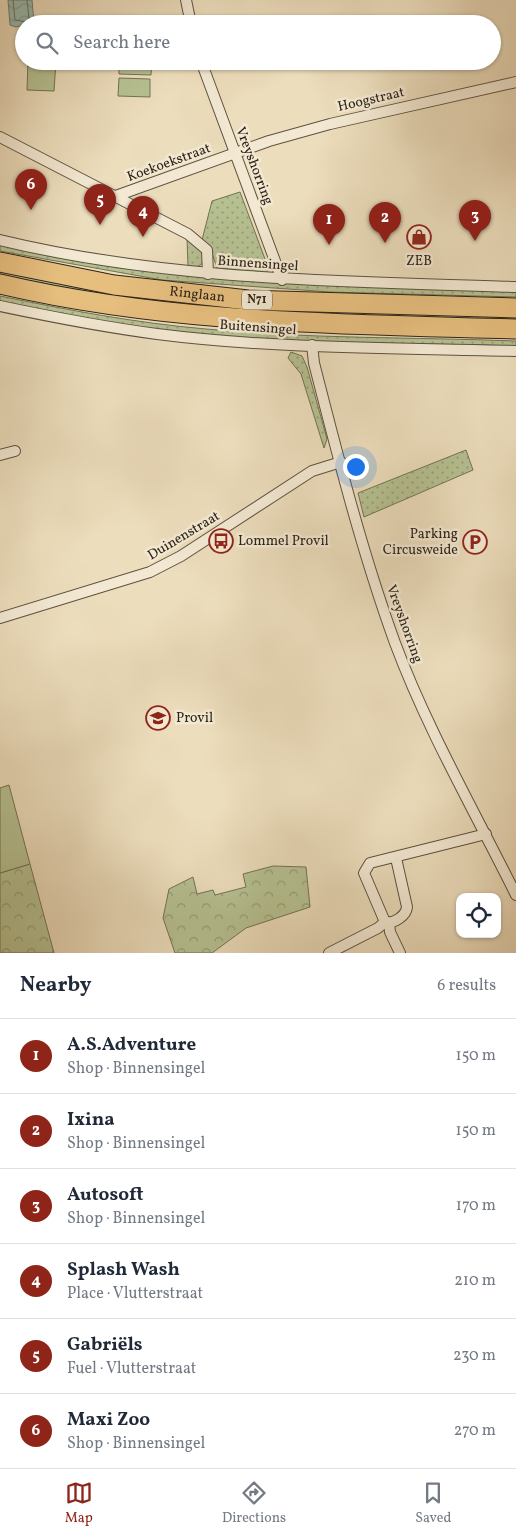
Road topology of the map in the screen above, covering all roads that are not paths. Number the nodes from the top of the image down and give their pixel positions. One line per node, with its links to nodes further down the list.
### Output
1 (186, 0): 2 (street)
2 (189, 15)
3 (204, 70): 6 (street, Vreyshorring)
4 (516, 82): 6 (street, Hoogstraat)
5 (0, 137): 7 (street)
6 (234, 154): 7 (street, Koekoekstraat); 11 (street, Vreyshorring)
7 (113, 197): 10 (street)
8 (0, 240): 10 (street, Binnensingel)
9 (0, 262): 15 (highway, Ringlaan / N71)
10 (208, 274): 11 (street, Binnensingel)
11 (282, 280): 13 (street, Binnensingel)
12 (0, 284): 16 (highway, Ringlaan / N71)
13 (516, 287)
14 (0, 306): 17 (street, Buitensingel)
15 (516, 308)
16 (516, 329)
17 (312, 345): 18 (street, Buitensingel); 21 (street, Vreyshorring)
18 (516, 351)
19 (15, 451): 20 (street)
20 (0, 455)
21 (341, 462): 22 (street, Duinenstraat); 23 (street, Vreyshorring)
22 (0, 618)
23 (486, 834): 24 (street); 25 (street, Vreyshorring)
24 (396, 858): 26 (street); 26 (street)
25 (516, 895)
26 (387, 923): 27 (street); 28 (street)
27 (329, 953)
28 (400, 953)

